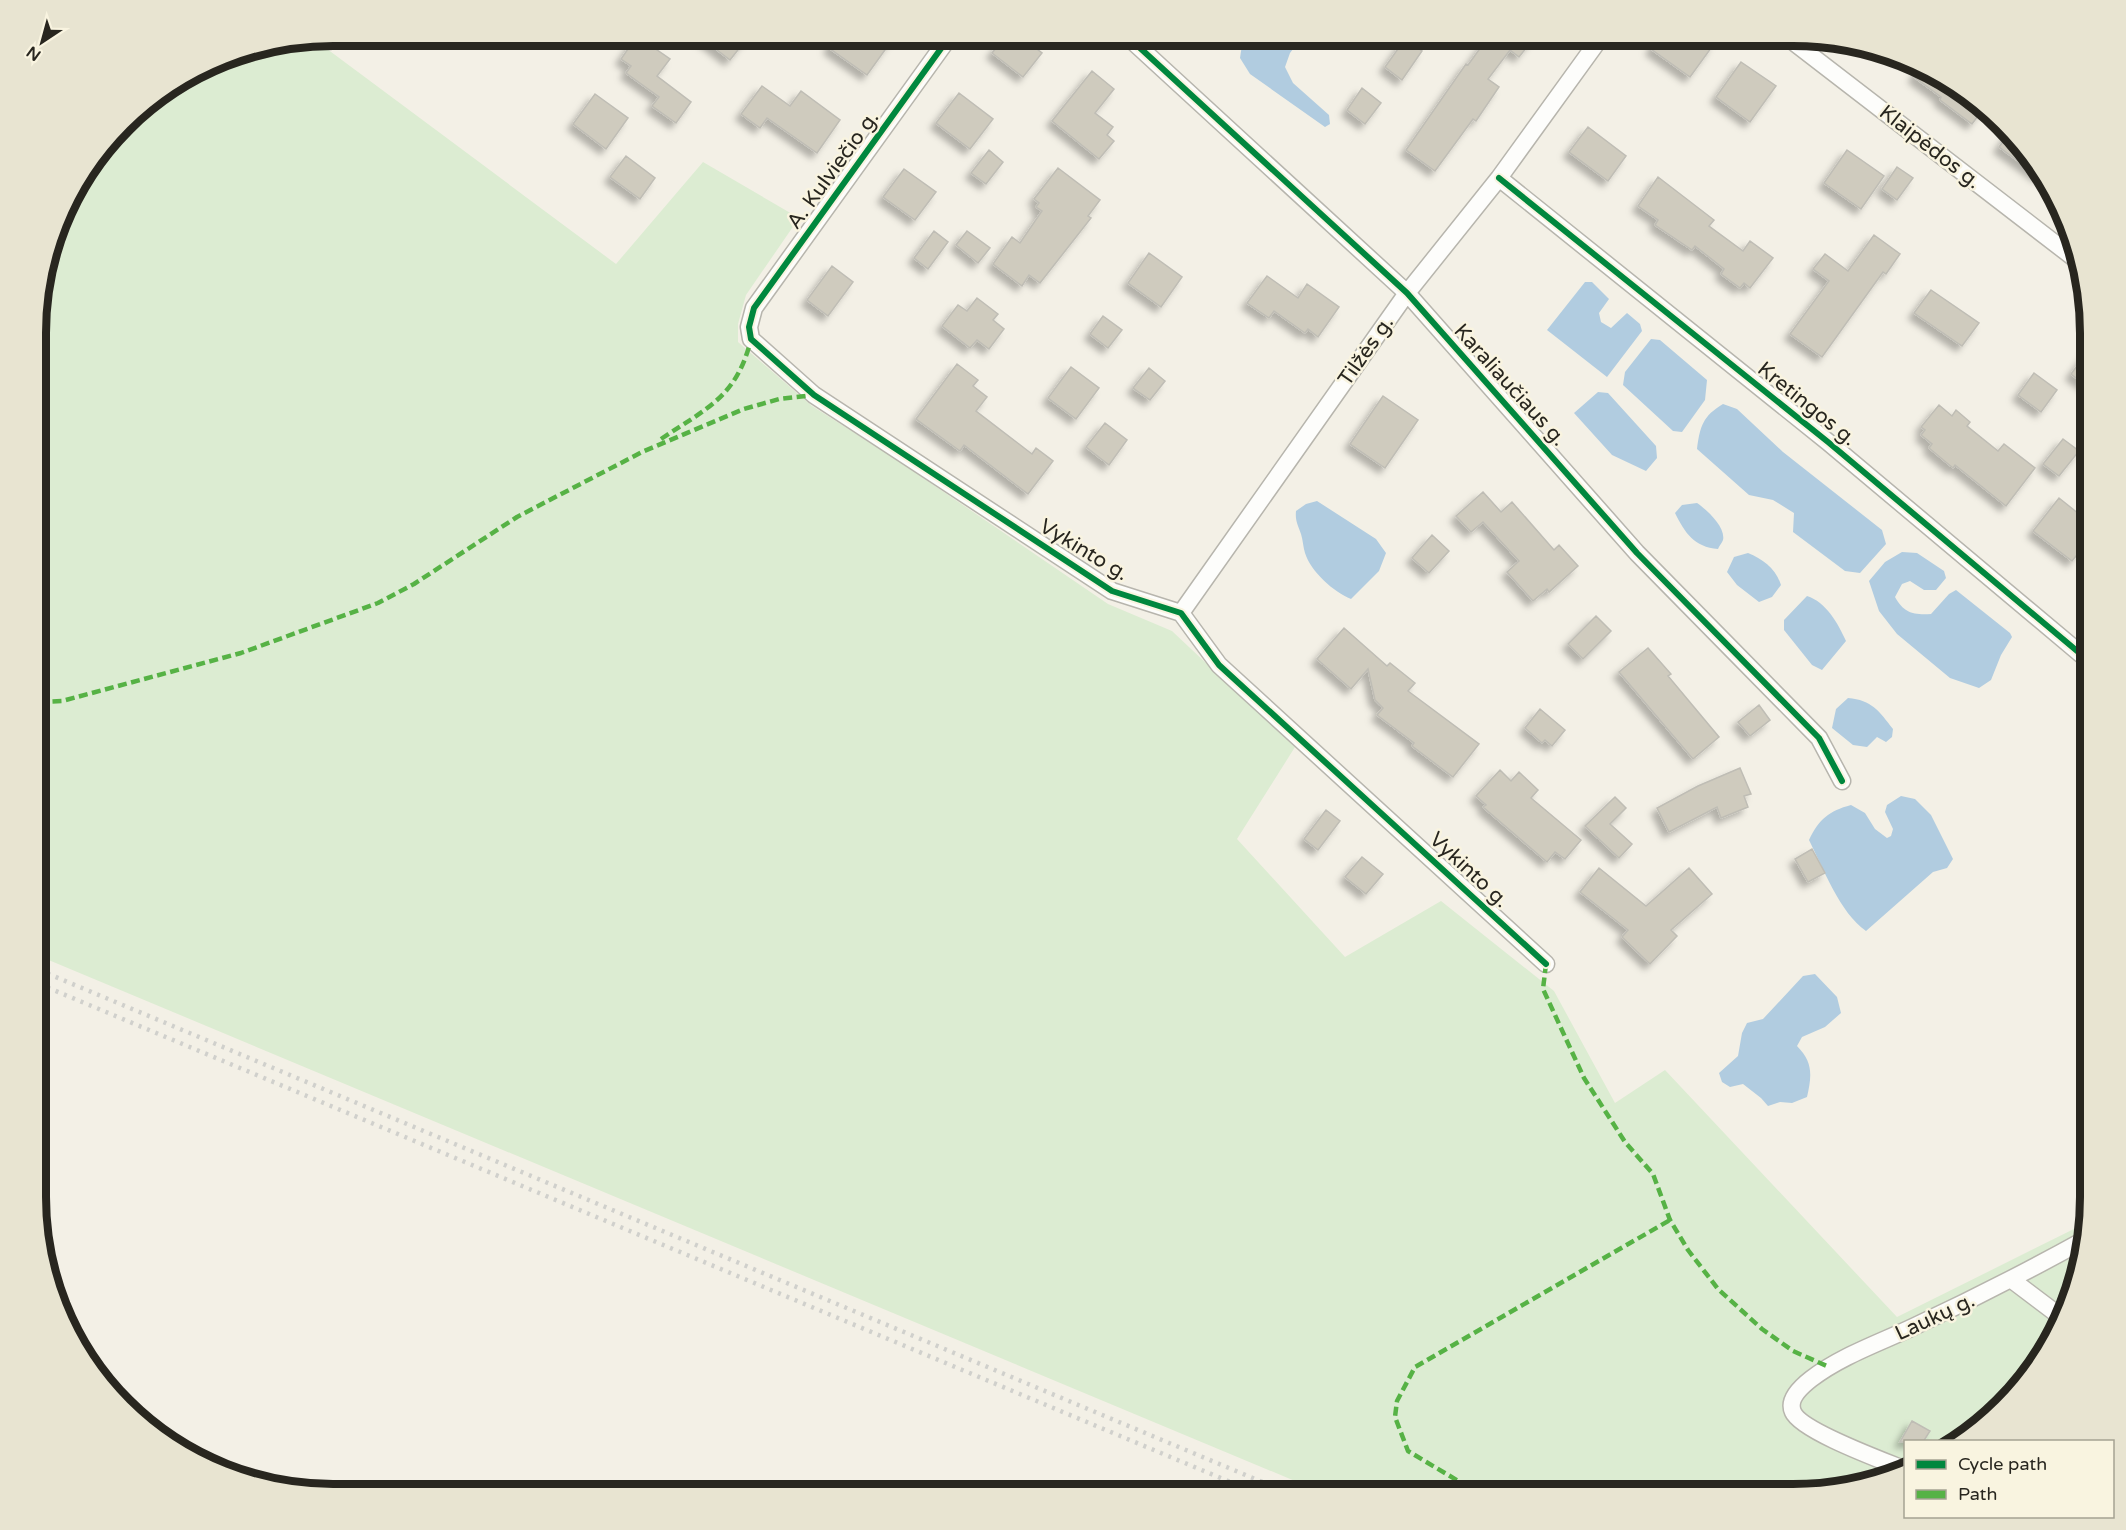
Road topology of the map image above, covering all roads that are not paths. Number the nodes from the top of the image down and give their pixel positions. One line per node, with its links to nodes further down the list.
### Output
1 (943, 46): 8 (street, A. Kulviečio g.)
2 (1138, 46): 7 (street, Karaliaučiaus g.)
3 (1594, 46): 5 (street, Tilžės g.)
4 (1798, 46): 6 (street, Klaipėdos g.)
5 (1499, 178): 7 (street, Tilžės g.); 10 (street, Kretingos g.)
6 (2068, 253)
7 (1407, 293): 9 (street, Tilžės g.); 11 (street, Karaliaučiaus g.)
8 (749, 327): 9 (street, Vykinto g.)
9 (1181, 613): 12 (street, Vykinto g.)
10 (2079, 653)
11 (1842, 781)
12 (1546, 964)
13 (2075, 1245): 14 (street, Laukų g.)
14 (2012, 1280): 15 (street); 16 (street, Laukų g.)
15 (2055, 1312)
16 (1893, 1465)

